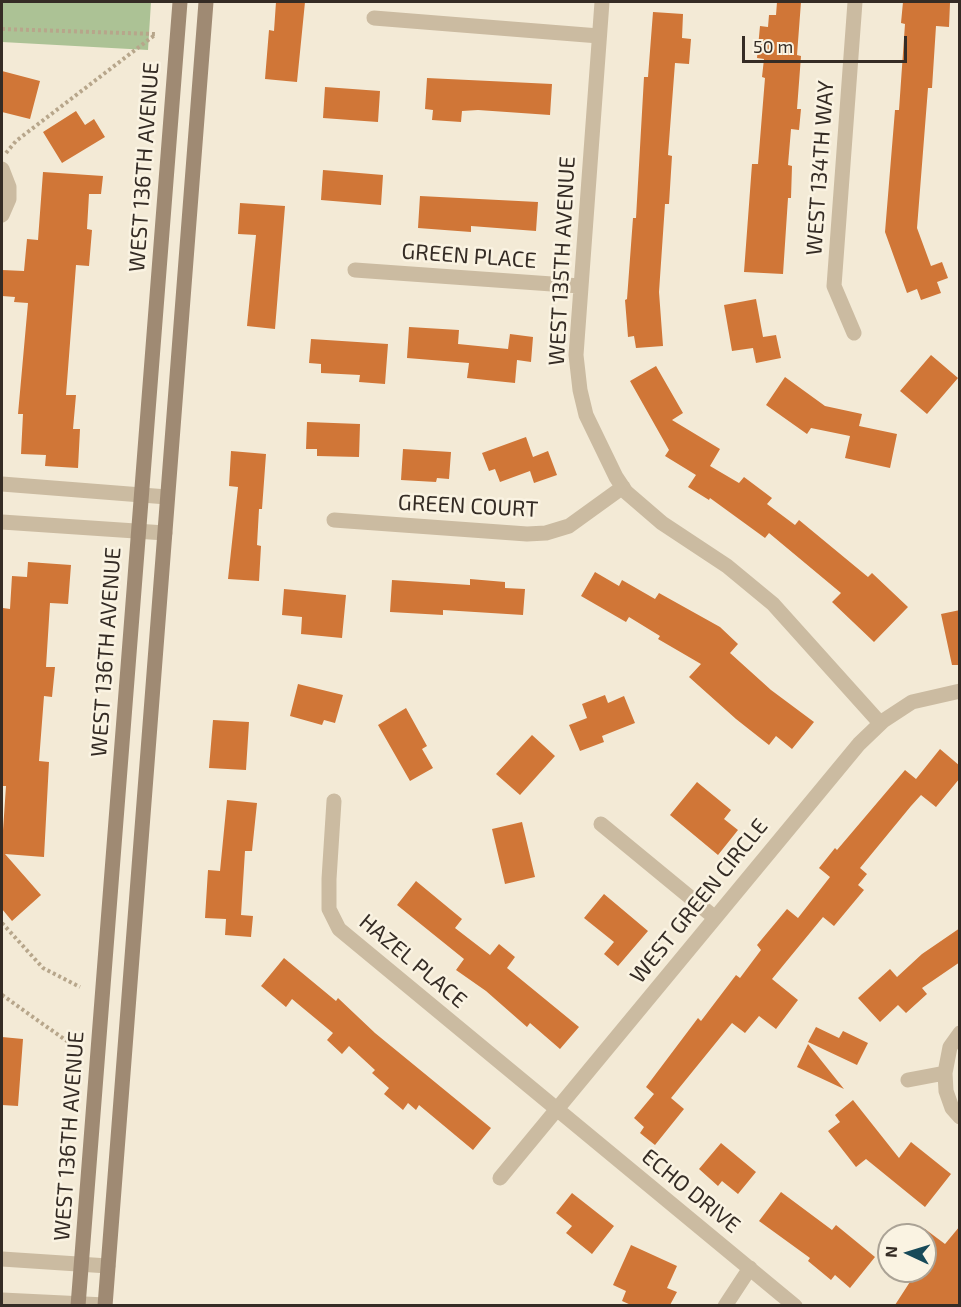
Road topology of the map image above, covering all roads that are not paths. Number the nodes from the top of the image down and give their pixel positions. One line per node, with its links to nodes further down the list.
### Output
1 (180, 2): 14 (main road, WEST 136TH AVENUE)
2 (206, 2): 15 (main road)
3 (602, 2): 6 (street, WEST 135TH AVENUE)
4 (855, 2): 11 (street, WEST 134TH WAY)
5 (374, 18): 6 (street)
6 (599, 36): 10 (street, WEST 135TH AVENUE)
7 (2, 169): 8 (street)
8 (2, 215)
9 (355, 270): 10 (street, GREEN PLACE)
10 (579, 286): 13 (street, WEST 135TH AVENUE)
11 (854, 333)
12 (2, 484): 14 (street)
13 (622, 487): 16 (street, GREEN COURT); 21 (street, WEST 135TH AVENUE)
14 (141, 495): 15 (street); 18 (main road, WEST 136TH AVENUE)
15 (167, 496): 19 (main road)
16 (334, 520)
17 (2, 522): 18 (street)
18 (138, 532): 19 (street); 32 (main road, WEST 136TH AVENUE)
19 (165, 533): 33 (main road)
20 (960, 690): 21 (street, WEST GREEN CIRCLE)
21 (880, 723): 24 (street, WEST GREEN CIRCLE)
22 (334, 801): 28 (street, HAZEL PLACE)
23 (601, 824): 24 (street)
24 (714, 917): 28 (street, WEST GREEN CIRCLE)
25 (960, 1033): 26 (street)
26 (945, 1073): 27 (street); 29 (street)
27 (908, 1080)
28 (558, 1111): 30 (street, WEST GREEN CIRCLE); 34 (street, ECHO DRIVE)
29 (960, 1116)
30 (500, 1178)
31 (2, 1259): 32 (street)
32 (81, 1264): 33 (street); 36 (main road, WEST 136TH AVENUE)
33 (108, 1266): 37 (main road)
34 (750, 1268): 38 (street); 39 (street, ECHO DRIVE)
35 (2, 1300): 36 (street)
36 (78, 1304): 37 (street)
37 (105, 1305)
38 (725, 1305)
39 (795, 1305)

